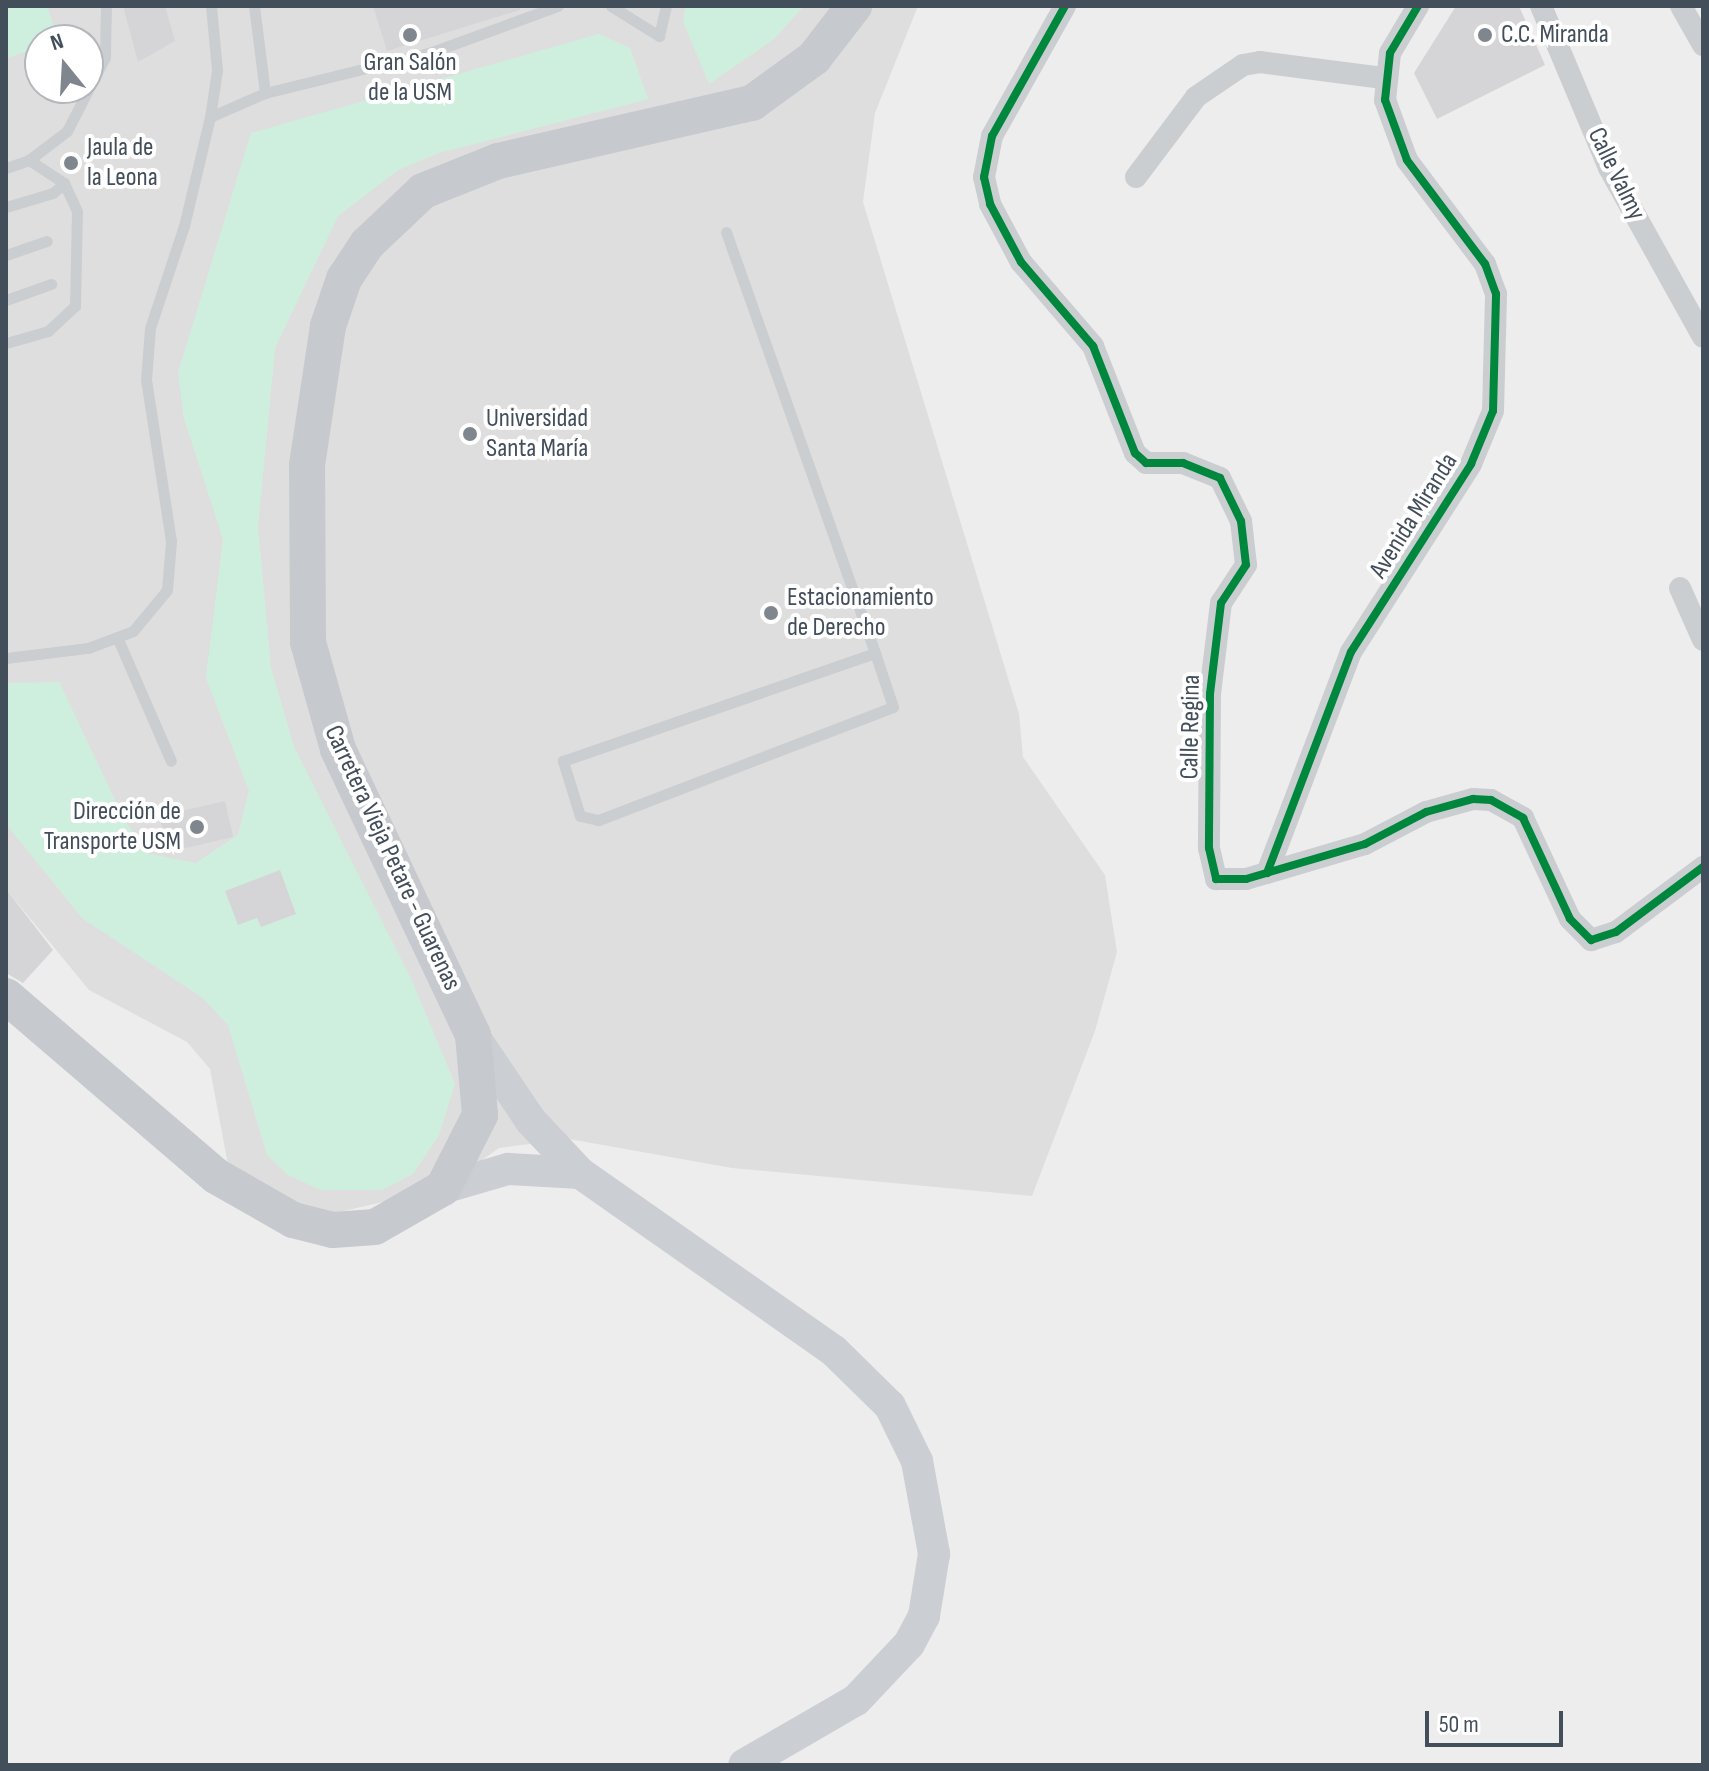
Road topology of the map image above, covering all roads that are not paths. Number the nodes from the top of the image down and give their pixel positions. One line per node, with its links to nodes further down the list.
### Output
1 (106, 6): 16 (lane)
2 (211, 6): 15 (lane)
3 (254, 6): 14 (lane)
4 (558, 6): 14 (lane)
5 (611, 6): 6 (lane)
6 (666, 6)
7 (854, 6): 37 (main road, Carretera Vieja Petare - Guarenas)
8 (1065, 6): 35 (street, Calle Regina)
9 (1418, 6): 13 (street)
10 (1541, 6): 26 (street, Calle Valmy)
11 (1681, 6): 12 (street)
12 (1703, 45)
13 (1383, 78): 18 (street); 35 (street, Avenida Miranda)
14 (265, 93): 15 (lane)
15 (210, 117): 29 (lane)
16 (29, 160): 17 (lane); 19 (lane)
17 (6, 168)
18 (1136, 177)
19 (64, 183): 20 (lane); 27 (lane)
20 (6, 207)
21 (726, 232): 31 (lane)
22 (47, 241): 23 (lane)
23 (6, 255)
24 (51, 284): 25 (lane)
25 (6, 300)
26 (1703, 337)
27 (6, 343)
28 (1680, 588): 30 (street)
29 (117, 637): 32 (lane); 33 (lane)
30 (1703, 640)
31 (875, 653): 31 (lane)
32 (6, 658)
33 (171, 761)
34 (1703, 867): 35 (street, Calle Regina)
35 (1267, 873)
36 (6, 996): 39 (main road)
37 (473, 1035): 38 (main road); 39 (main road)
38 (580, 1173): 39 (main road); 40 (main road)
39 (443, 1188)
40 (744, 1765)

